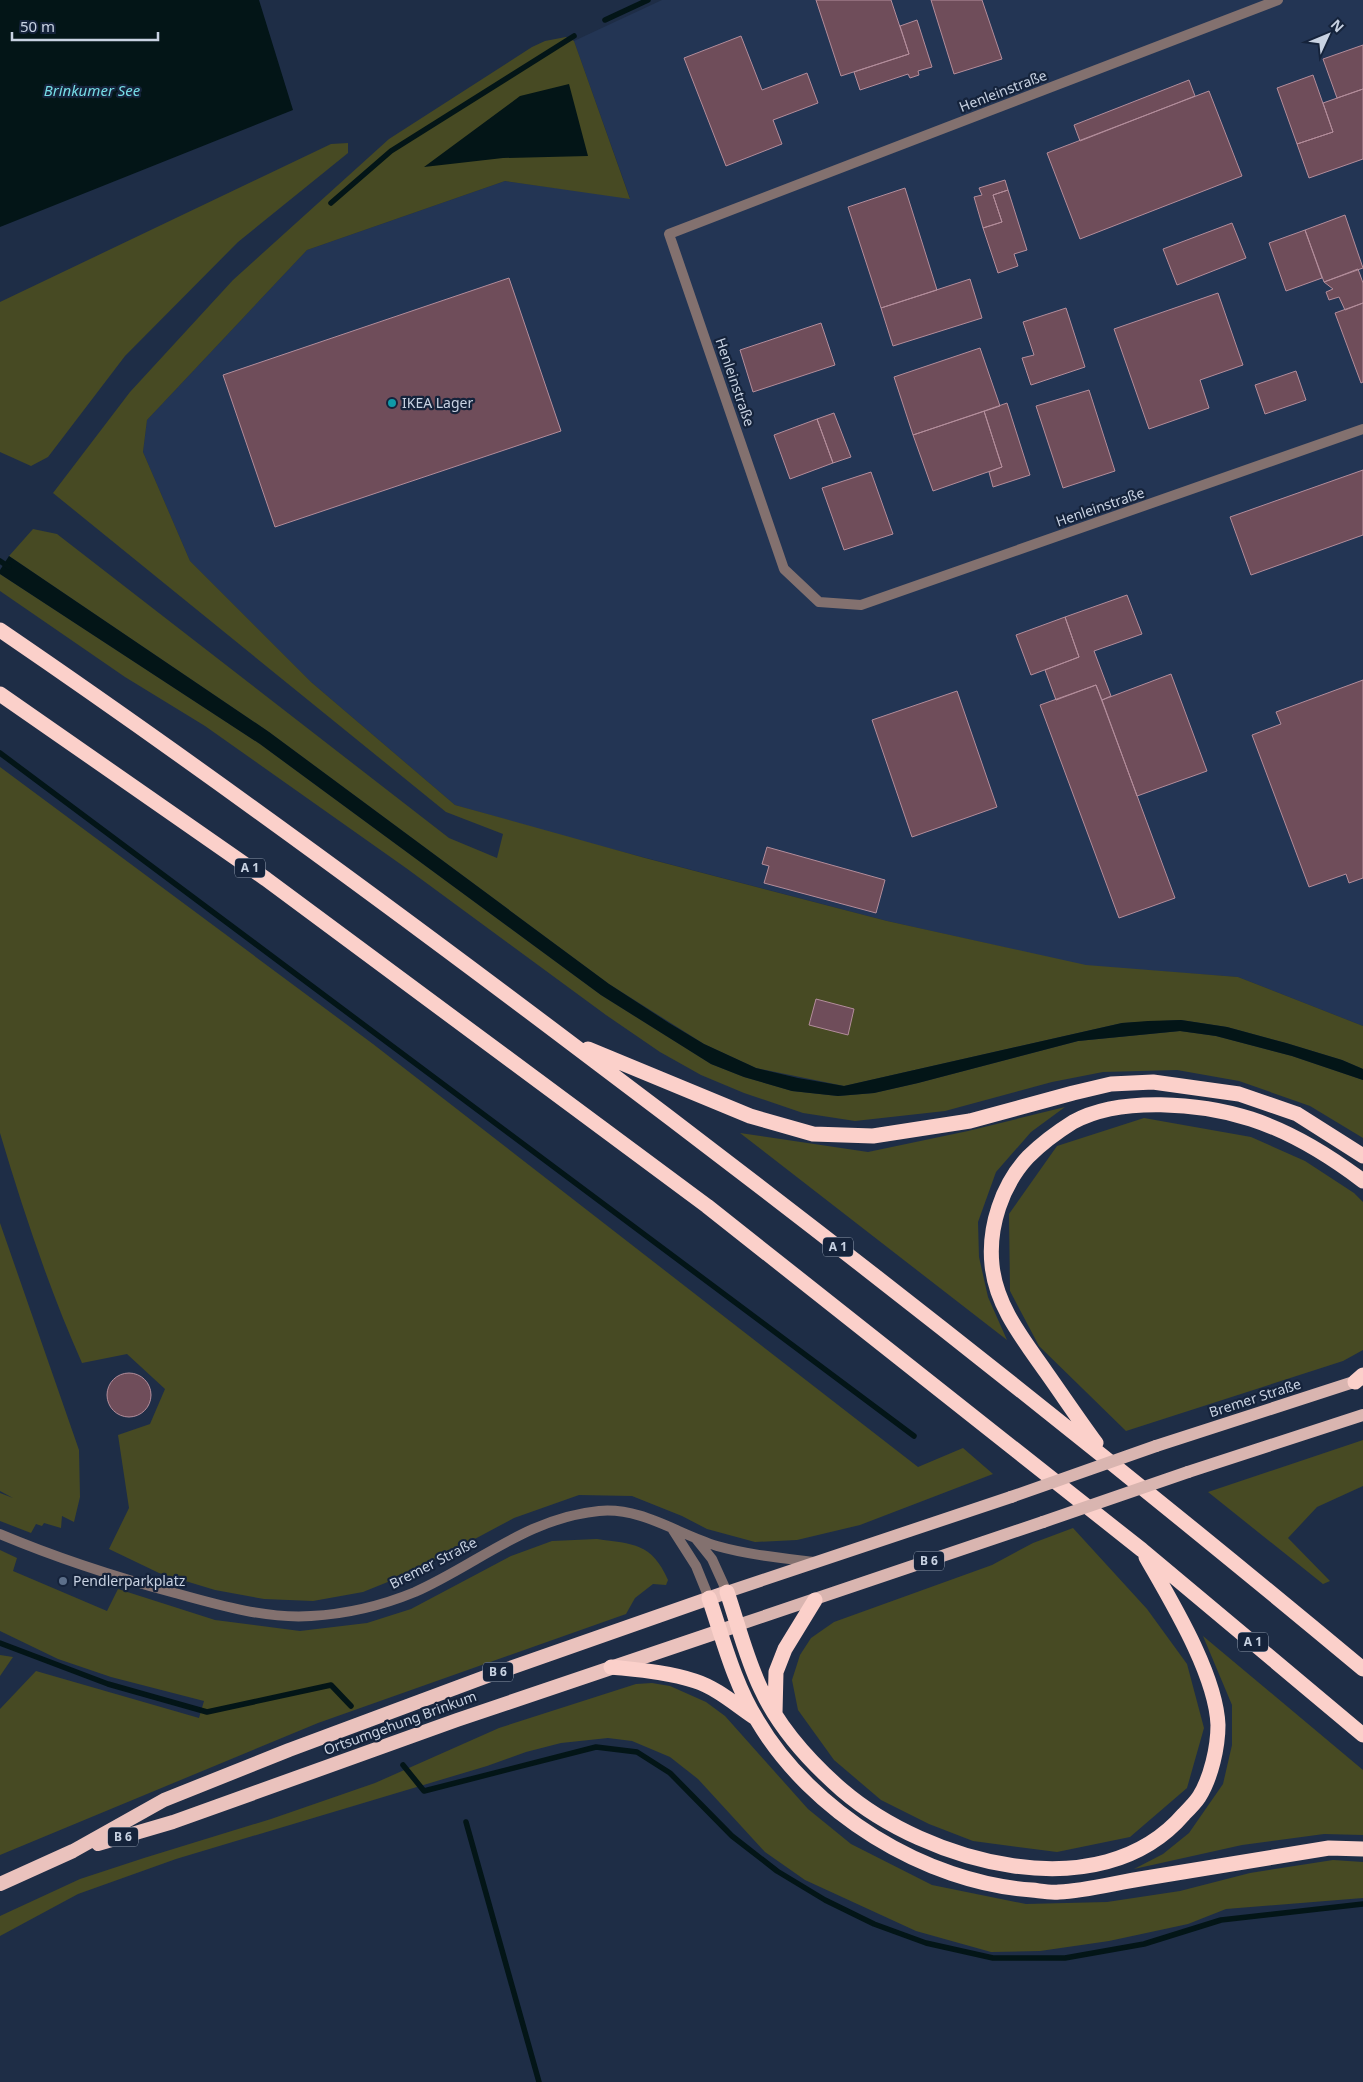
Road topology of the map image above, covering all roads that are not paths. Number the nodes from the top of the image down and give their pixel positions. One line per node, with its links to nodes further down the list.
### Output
1 (1278, 0): 2 (street, Henleinstraße)
2 (1363, 428)
3 (0, 630): 5 (highway, A 1)
4 (0, 694): 14 (highway, A 1)
5 (568, 1040): 6 (highway); 10 (highway, A 1)
6 (1363, 1156)
7 (1363, 1181): 10 (highway)
8 (1360, 1378): 15 (main road, Bremer Straße / B 6, bridge)
9 (1363, 1415): 18 (main road, B 6, bridge)
10 (1106, 1457): 22 (highway, A 1)
11 (672, 1529): 12 (street, Bremer Straße); 13 (street, Bremer Straße); 17 (street)
12 (0, 1534)
13 (694, 1537): 15 (street, Bremer Straße); 16 (street)
14 (1142, 1550): 23 (highway); 25 (highway, A 1)
15 (815, 1562): 16 (main road, B 6)
16 (727, 1592): 17 (highway, B 6); 19 (highway)
17 (709, 1598): 20 (highway); 27 (highway, Ortsumgehung Brinkum / B 6)
18 (815, 1600): 19 (main road, B 6); 23 (highway)
19 (738, 1625): 20 (highway, Ortsumgehung Brinkum / B 6); 23 (highway)
20 (720, 1631): 21 (highway, Ortsumgehung Brinkum / B 6); 24 (highway)
21 (611, 1667): 24 (highway); 27 (highway, Ortsumgehung Brinkum / B 6)
22 (1363, 1669)
23 (775, 1714)
24 (756, 1718): 26 (highway)
25 (1363, 1735)
26 (1363, 1849)
27 (73, 1851): 28 (highway, Ortsumgehung Brinkum / B 6)
28 (0, 1884)

